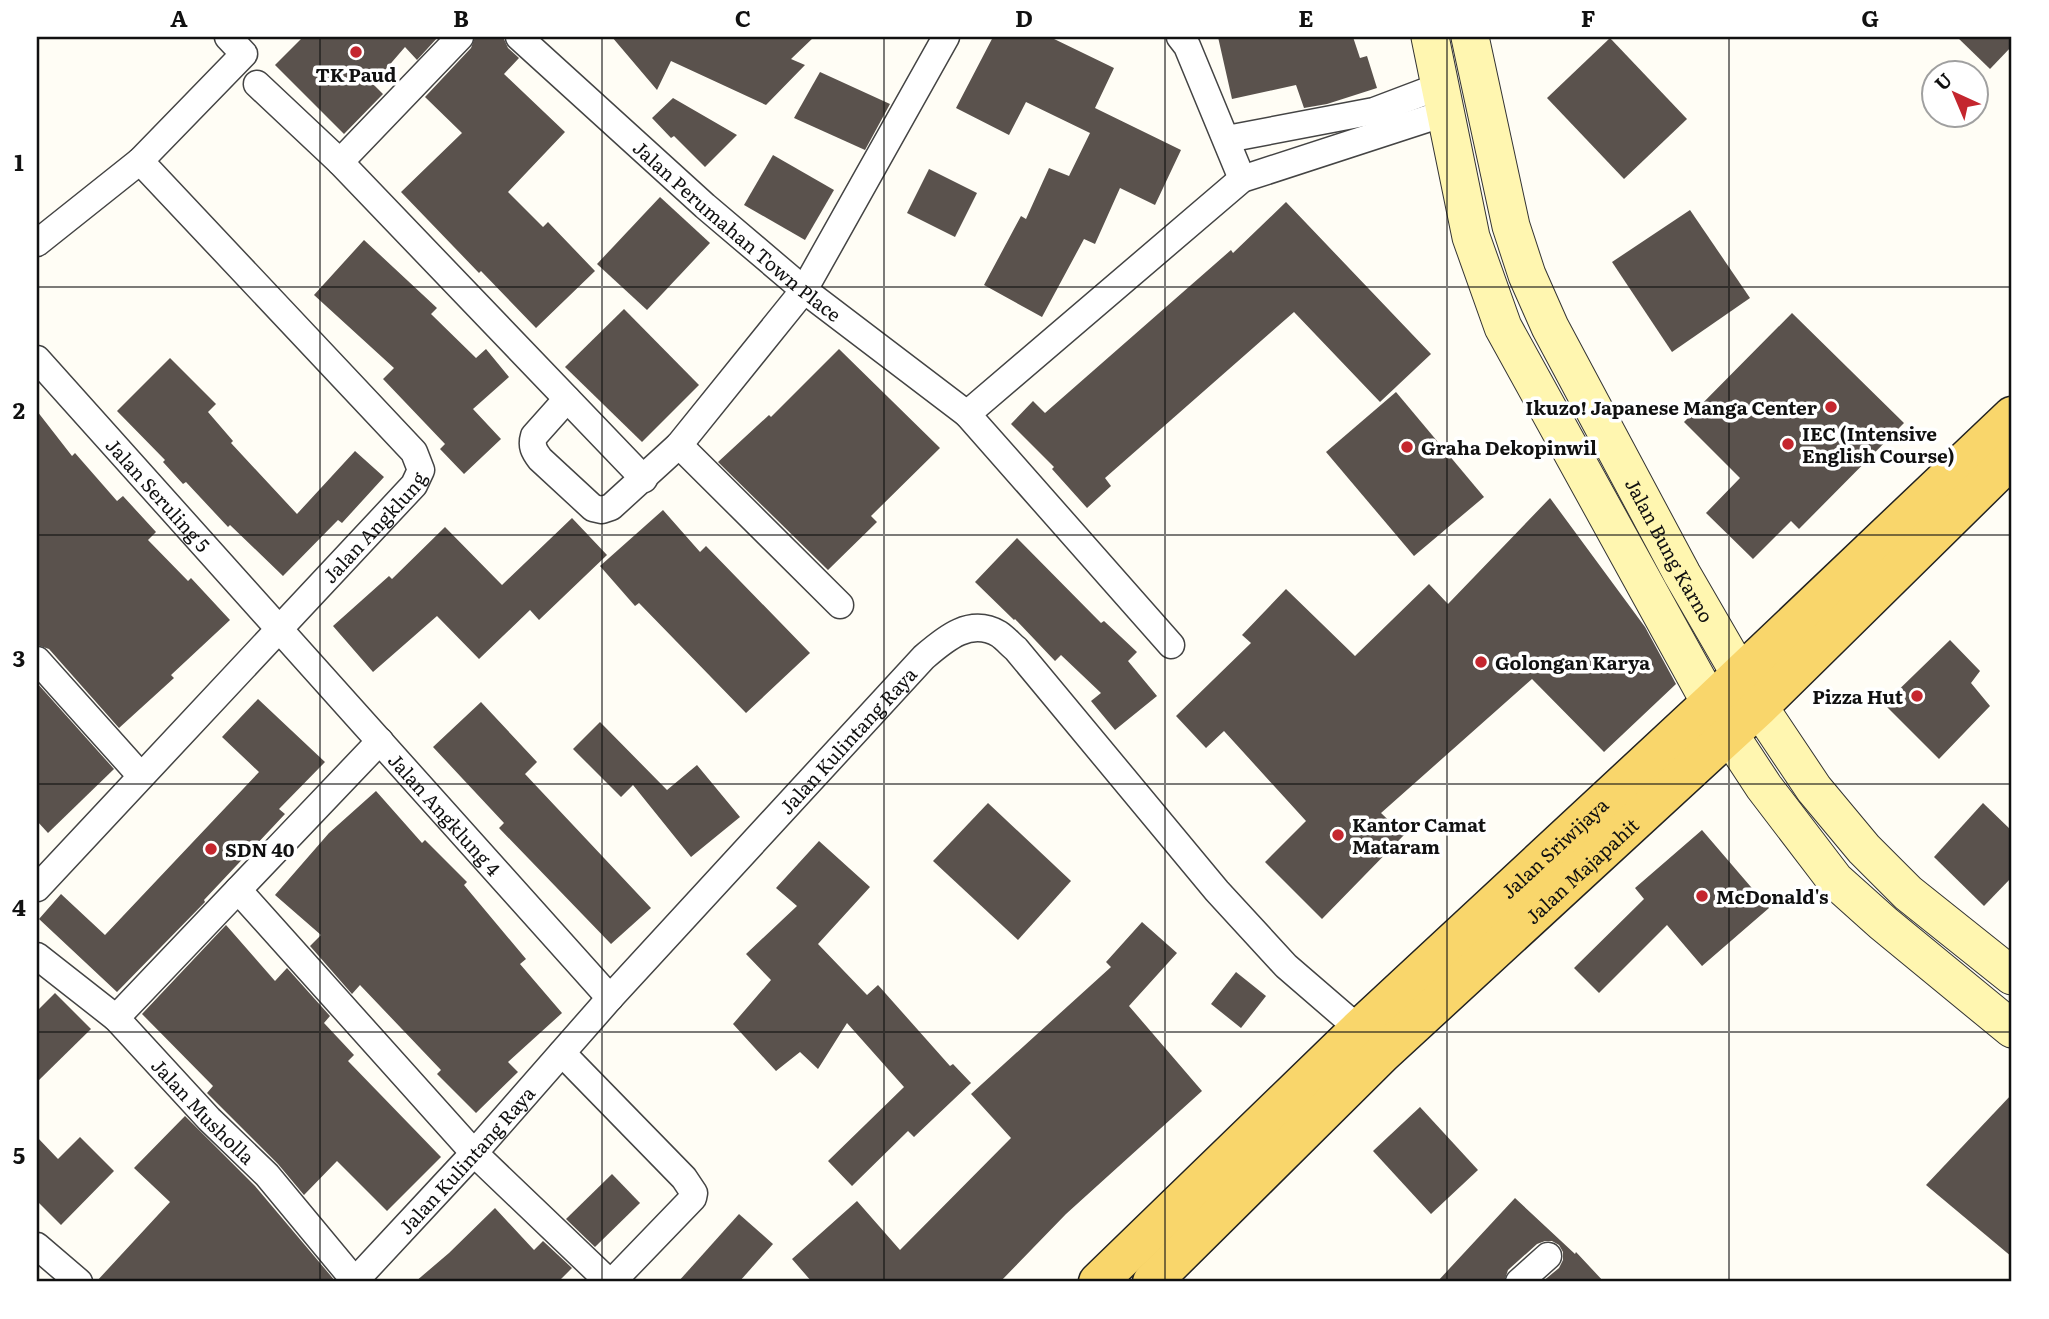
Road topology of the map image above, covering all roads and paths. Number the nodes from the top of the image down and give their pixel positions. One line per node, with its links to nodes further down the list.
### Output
1 (228, 37): 11 (street)
2 (460, 37): 12 (street)
3 (519, 37): 17 (street, Jalan Perumahan Town Place)
4 (946, 37): 17 (street)
5 (1180, 37): 10 (street)
6 (1430, 37): 9 (main road)
7 (1471, 37): 14 (main road, Jalan Bung Karno)
8 (257, 84): 12 (street)
9 (1442, 99): 10 (street); 13 (street); 15 (main road)
10 (1227, 139): 13 (street)
11 (140, 161): 16 (street); 26 (street, Jalan Angklung)
12 (340, 162): 19 (street)
13 (1242, 179): 20 (street)
14 (1511, 226): 15 (main road); 29 (main road, Jalan Bung Karno)
15 (1471, 237): 30 (main road)
16 (37, 243)
17 (804, 289): 20 (street, Jalan Perumahan Town Place); 22 (street)
18 (37, 359): 26 (street, Jalan Seruling 5)
19 (567, 399): 24 (street); 24 (street)
20 (967, 414): 27 (street, Jalan Perumahan Town Place)
21 (2012, 416): 29 (main road, Jalan Sriwijaya)
22 (680, 445): 24 (street); 25 (street)
23 (2012, 458): 29 (main road)
24 (644, 479)
25 (840, 606)
26 (279, 629): 31 (street, Jalan Angklung 4); 32 (street, Jalan Angklung)
27 (1171, 645)
28 (37, 660): 32 (street)
29 (1750, 691): 30 (main road, Jalan Sriwijaya); 36 (main road, Jalan Bung Karno)
30 (1719, 719): 39 (main road, Jalan Sriwijaya); 40 (main road); 45 (main road, Jalan Majapahit)
31 (380, 741): 34 (street); 37 (street, Jalan Angklung 4)
32 (141, 776): 33 (street, Jalan Angklung)
33 (37, 888)
34 (238, 890): 38 (street); 42 (street)
35 (37, 956): 38 (street, Jalan Musholla)
36 (2012, 976)
37 (610, 998): 39 (street, Jalan Kulintang Raya); 41 (street, Jalan Kulintang Raya)
38 (116, 1018): 48 (street, Jalan Musholla)
39 (1359, 1029): 43 (main road, Jalan Sriwijaya)
40 (2012, 1029)
41 (562, 1053): 42 (street, Jalan Kulintang Raya); 49 (street)
42 (474, 1153): 48 (street, Jalan Kulintang Raya); 49 (street)
43 (1161, 1220): 45 (main road); 50 (main road, Jalan Sriwijaya)
44 (37, 1246): 47 (street)
45 (1188, 1247): 51 (main road, Jalan Majapahit)
46 (1548, 1256): 52 (street)
47 (79, 1282)
48 (354, 1282)
49 (610, 1282)
50 (1098, 1282)
51 (1152, 1282)
52 (1519, 1282)

